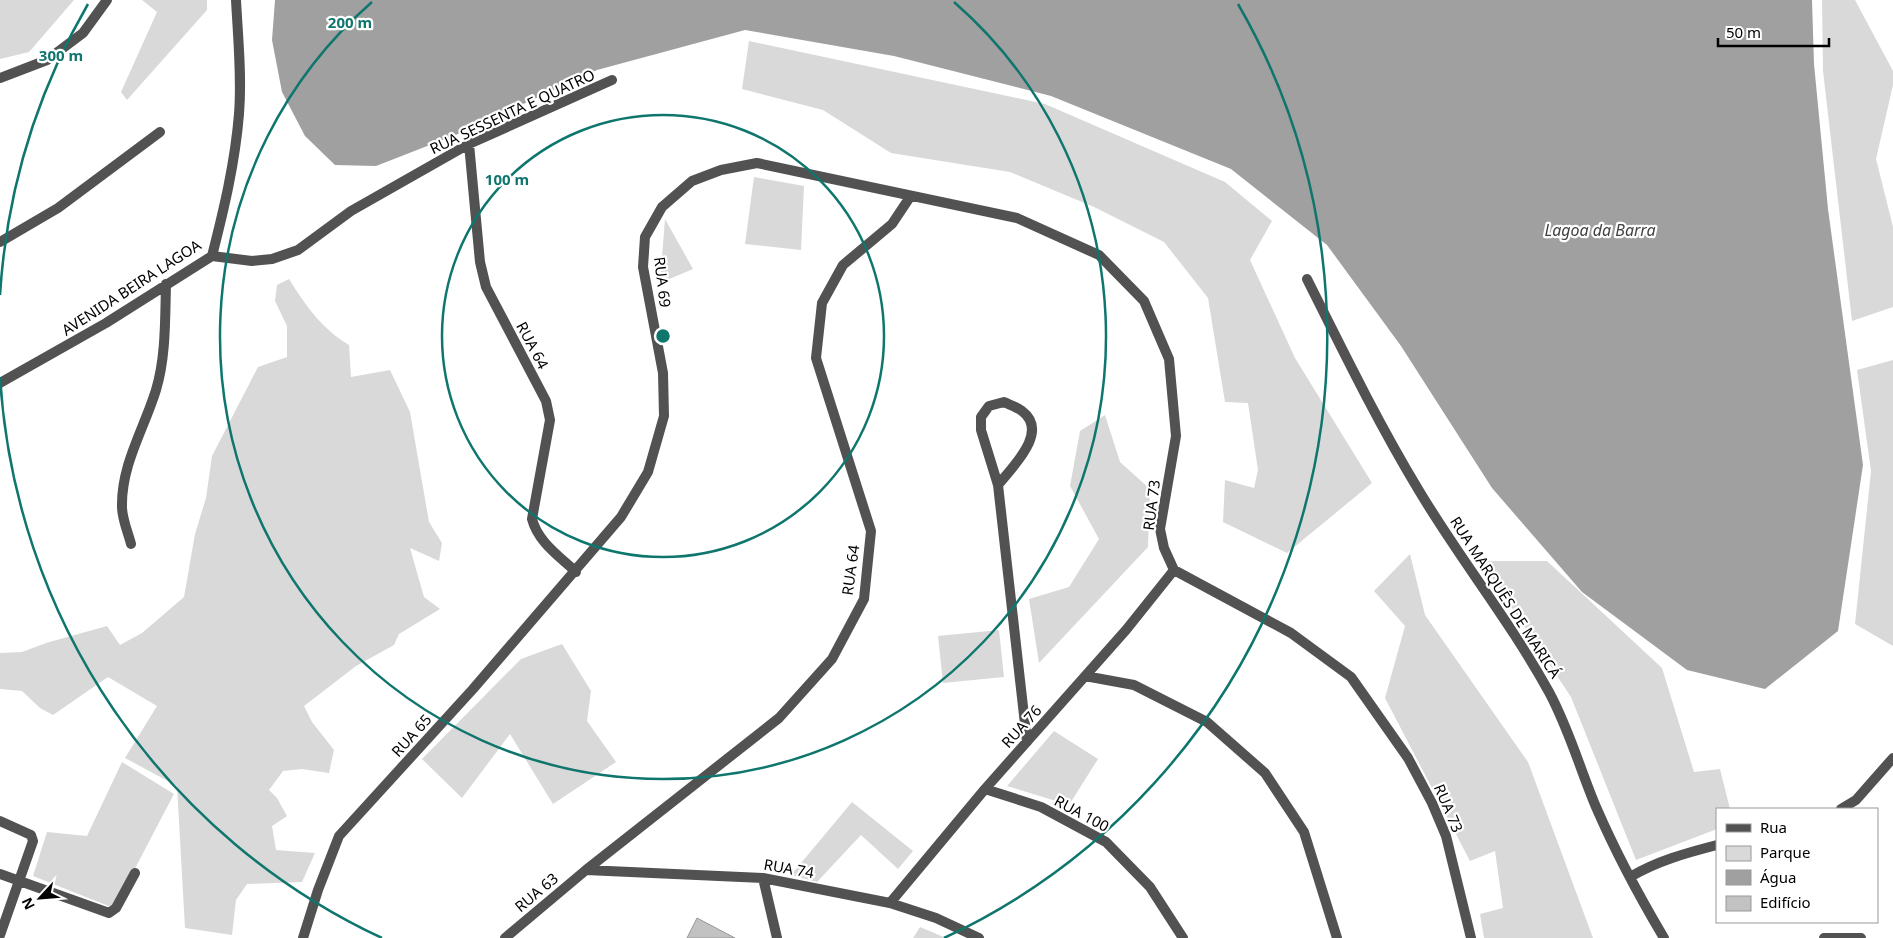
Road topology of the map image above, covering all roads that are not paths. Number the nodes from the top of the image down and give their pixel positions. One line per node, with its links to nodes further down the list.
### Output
1 (107, 0): 3 (street)
2 (236, 0): 9 (street, AVENIDA BEIRA LAGOA)
3 (0, 78)
4 (612, 80): 6 (street, RUA SESSENTA E QUATRO)
5 (160, 132): 8 (street)
6 (469, 144): 9 (street, RUA SESSENTA E QUATRO); 16 (street, RUA 64)
7 (910, 197): 15 (street, RUA 73); 16 (street, RUA 69); 24 (street, RUA 64)
8 (0, 242)
9 (212, 256): 11 (street, AVENIDA BEIRA LAGOA)
10 (1307, 279): 27 (street, RUA MARQUÊS DE MARICÁ)
11 (166, 284): 12 (street, AVENIDA BEIRA LAGOA); 14 (street)
12 (0, 383)
13 (998, 485): 13 (street); 18 (street)
14 (131, 544)
15 (1174, 570): 17 (street, RUA 76); 38 (street, RUA 73)
16 (576, 572): 32 (street, RUA 65)
17 (1085, 676): 18 (street, RUA 76); 37 (street)
18 (1027, 742): 20 (street, RUA 76)
19 (1893, 758): 21 (street)
20 (984, 789): 30 (street, RUA 76); 36 (street, RUA 100)
21 (1843, 808)
22 (0, 821): 29 (street)
23 (1716, 845): 27 (street)
24 (586, 870): 28 (street, RUA 74); 33 (street, RUA 63)
25 (0, 874): 29 (street)
26 (135, 874): 29 (street)
27 (1630, 877): 39 (street, RUA MARQUÊS DE MARICÁ)
28 (763, 878): 30 (street, RUA 74); 34 (street)
29 (20, 882): 31 (street)
30 (890, 903): 35 (street, RUA 74)
31 (0, 935)
32 (303, 938)
33 (505, 938)
34 (777, 938)
35 (978, 938)
36 (1183, 938)
37 (1337, 938)
38 (1471, 938)
39 (1664, 938)
40 (1824, 938): 41 (street)
41 (1861, 938)

